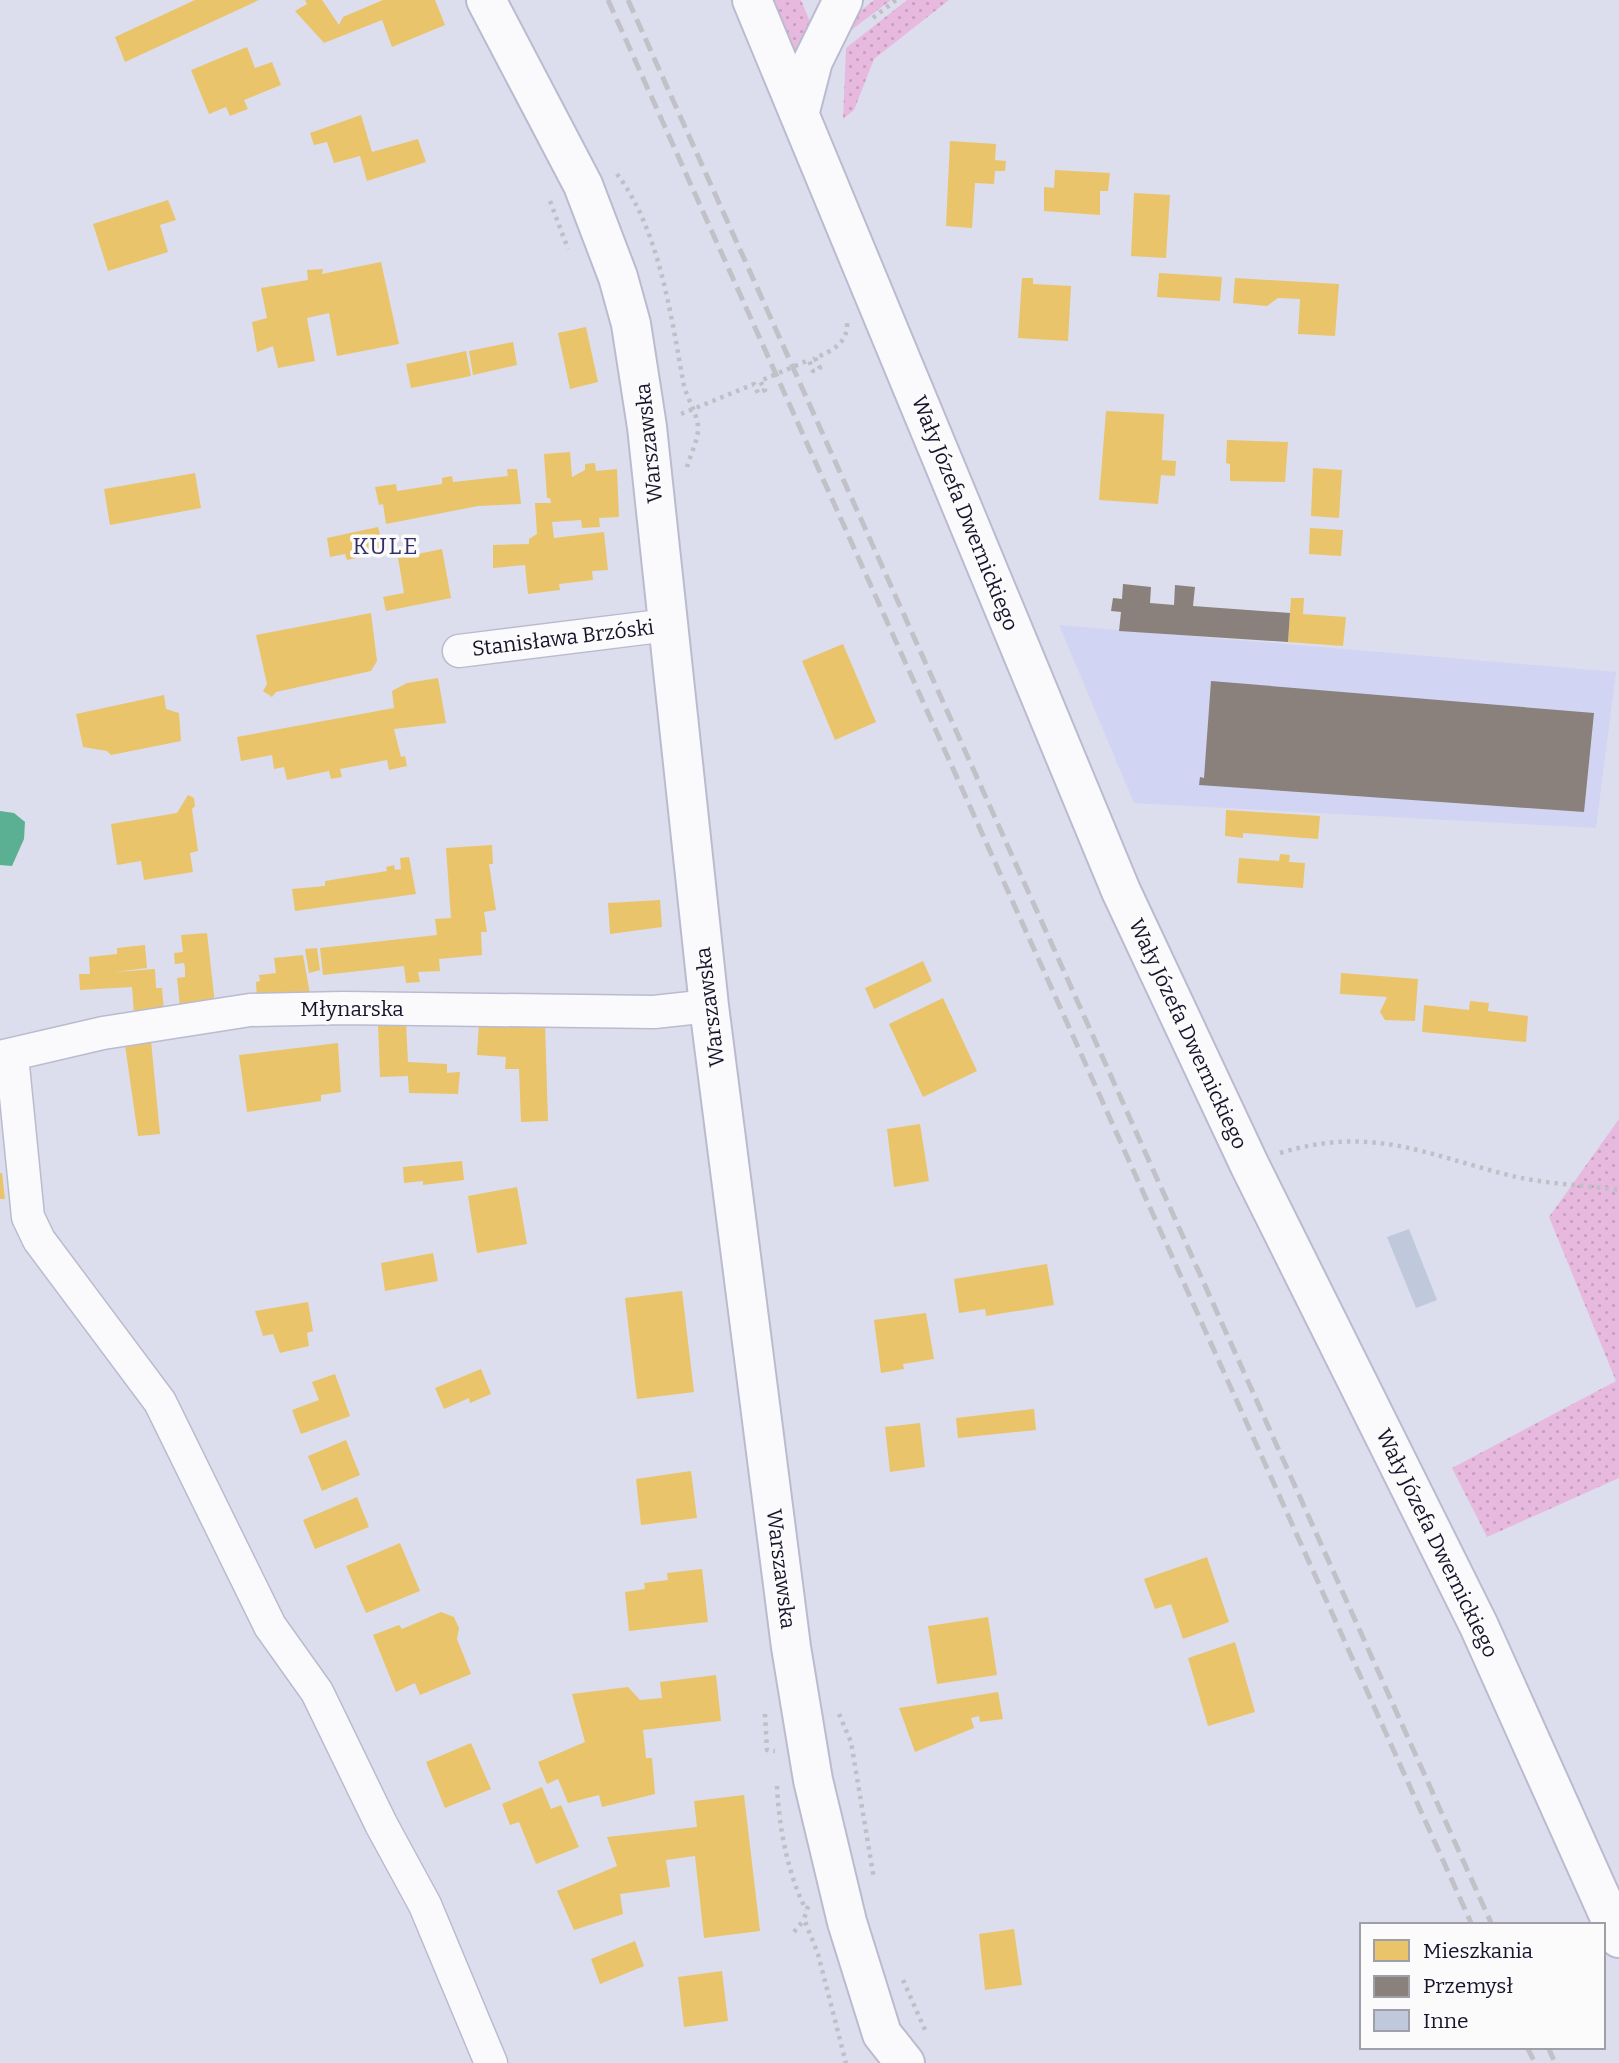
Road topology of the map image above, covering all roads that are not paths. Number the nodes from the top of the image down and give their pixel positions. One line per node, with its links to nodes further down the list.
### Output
1 (486, 0): 5 (street, Warszawska)
2 (752, 0): 4 (street, Wały Józefa Dwernickiego)
3 (843, 0): 4 (street)
4 (800, 111): 9 (street, Wały Józefa Dwernickiego)
5 (668, 625): 6 (street, Stanisława Brzóski); 7 (street, Warszawska)
6 (458, 651)
7 (709, 1006): 8 (street, Młynarska); 10 (street, Warszawska)
8 (6, 1057): 11 (street)
9 (1619, 1938)
10 (898, 2050)
11 (491, 2063)

